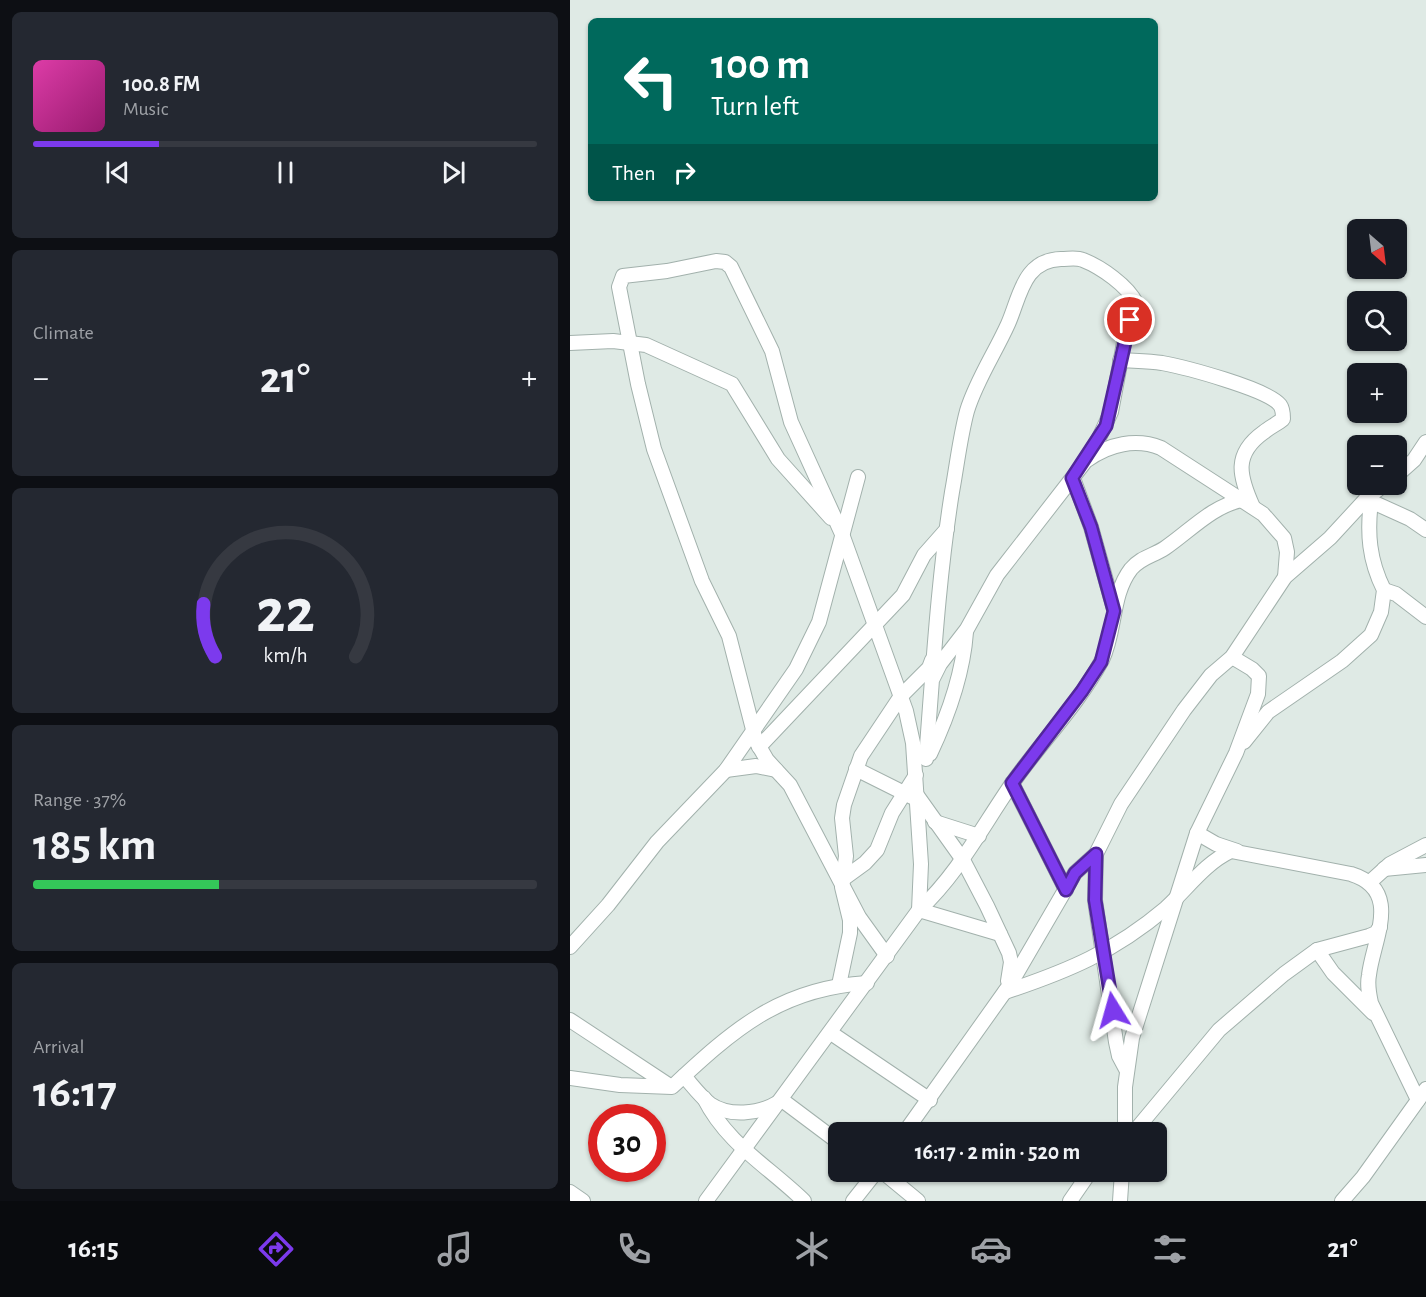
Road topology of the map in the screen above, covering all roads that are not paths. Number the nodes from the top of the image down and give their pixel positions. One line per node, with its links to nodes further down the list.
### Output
1 (570, 343): 2 (street)
2 (630, 343): 12 (street); 12 (street); 27 (street)
3 (1120, 360): 5 (street); 11 (street); 13 (street)
4 (1426, 442): 6 (street)
5 (1084, 463): 8 (street); 11 (street)
6 (1407, 466)
7 (858, 477): 12 (street)
8 (1072, 478): 19 (street); 22 (street)
9 (1373, 495): 10 (street)
10 (1368, 500): 14 (street); 16 (street); 18 (street)
11 (1248, 503): 16 (street); 19 (street)
12 (840, 529): 21 (street); 27 (street)
13 (946, 529): 15 (street); 17 (street)
14 (1426, 530)
15 (928, 551): 17 (street); 21 (street)
16 (1285, 576): 24 (street)
17 (940, 582): 23 (street)
18 (1384, 590): 20 (street); 29 (street)
19 (1114, 611): 35 (street)
20 (1426, 617)
21 (875, 625): 26 (street); 28 (street)
22 (967, 629): 25 (street); 30 (street)
23 (934, 657): 25 (street); 26 (street)
24 (1232, 657): 29 (street); 43 (street)
25 (932, 680): 30 (street)
26 (901, 696): 31 (street); 34 (street)
27 (754, 731): 28 (street); 32 (street)
28 (759, 747): 33 (street)
29 (1236, 753): 39 (street)
30 (926, 759): 34 (street)
31 (856, 769): 36 (street); 48 (street)
32 (726, 770): 33 (street); 54 (street)
33 (776, 770): 48 (street)
34 (915, 777): 36 (street)
35 (1012, 783): 40 (street); 49 (street)
36 (913, 795): 37 (street); 38 (street); 48 (street)
37 (916, 817): 38 (street); 51 (street)
38 (938, 823): 40 (street); 44 (street)
39 (1197, 833): 42 (street); 50 (street)
40 (978, 836): 44 (street)
41 (1426, 845): 46 (street)
42 (1239, 852): 47 (street); 50 (street)
43 (1096, 854): 49 (street); 56 (street)
44 (963, 860): 51 (street); 53 (street)
45 (1426, 865): 46 (street)
46 (1384, 869): 47 (street)
47 (1370, 882): 52 (street)
48 (842, 883): 57 (street); 59 (street)
49 (1066, 890): 60 (street)
50 (1178, 894): 56 (street); 64 (street)
51 (919, 910): 53 (street); 57 (street)
52 (1381, 925): 55 (street); 62 (street)
53 (1000, 934): 60 (street)
54 (570, 947)
55 (1317, 950): 62 (street); 74 (street)
56 (1104, 951): 60 (street); 64 (street)
57 (887, 956): 58 (street)
58 (867, 983): 59 (street); 63 (street)
59 (839, 985): 65 (street)
60 (1005, 992): 71 (street)
61 (570, 1020): 67 (street)
62 (1380, 1022): 68 (street)
63 (831, 1034): 70 (street); 71 (street)
64 (1127, 1071): 73 (street)
65 (684, 1076): 67 (street); 69 (street)
66 (570, 1078): 67 (street)
67 (672, 1087)
68 (1424, 1097): 89 (street)
69 (704, 1098): 70 (street); 76 (street)
70 (782, 1100): 75 (street); 76 (street)
71 (930, 1100): 72 (street)
72 (913, 1122)
73 (1126, 1122)
74 (1134, 1122)
75 (828, 1134)
76 (743, 1150): 83 (street); 84 (street)
77 (868, 1182): 85 (street)
78 (895, 1182): 86 (street)
79 (1083, 1182): 87 (street)
80 (1121, 1182): 88 (street)
81 (570, 1192): 82 (street)
82 (582, 1201)
83 (706, 1201)
84 (804, 1201)
85 (853, 1201)
86 (918, 1201)
87 (1070, 1201)
88 (1120, 1201)
89 (1342, 1201)

